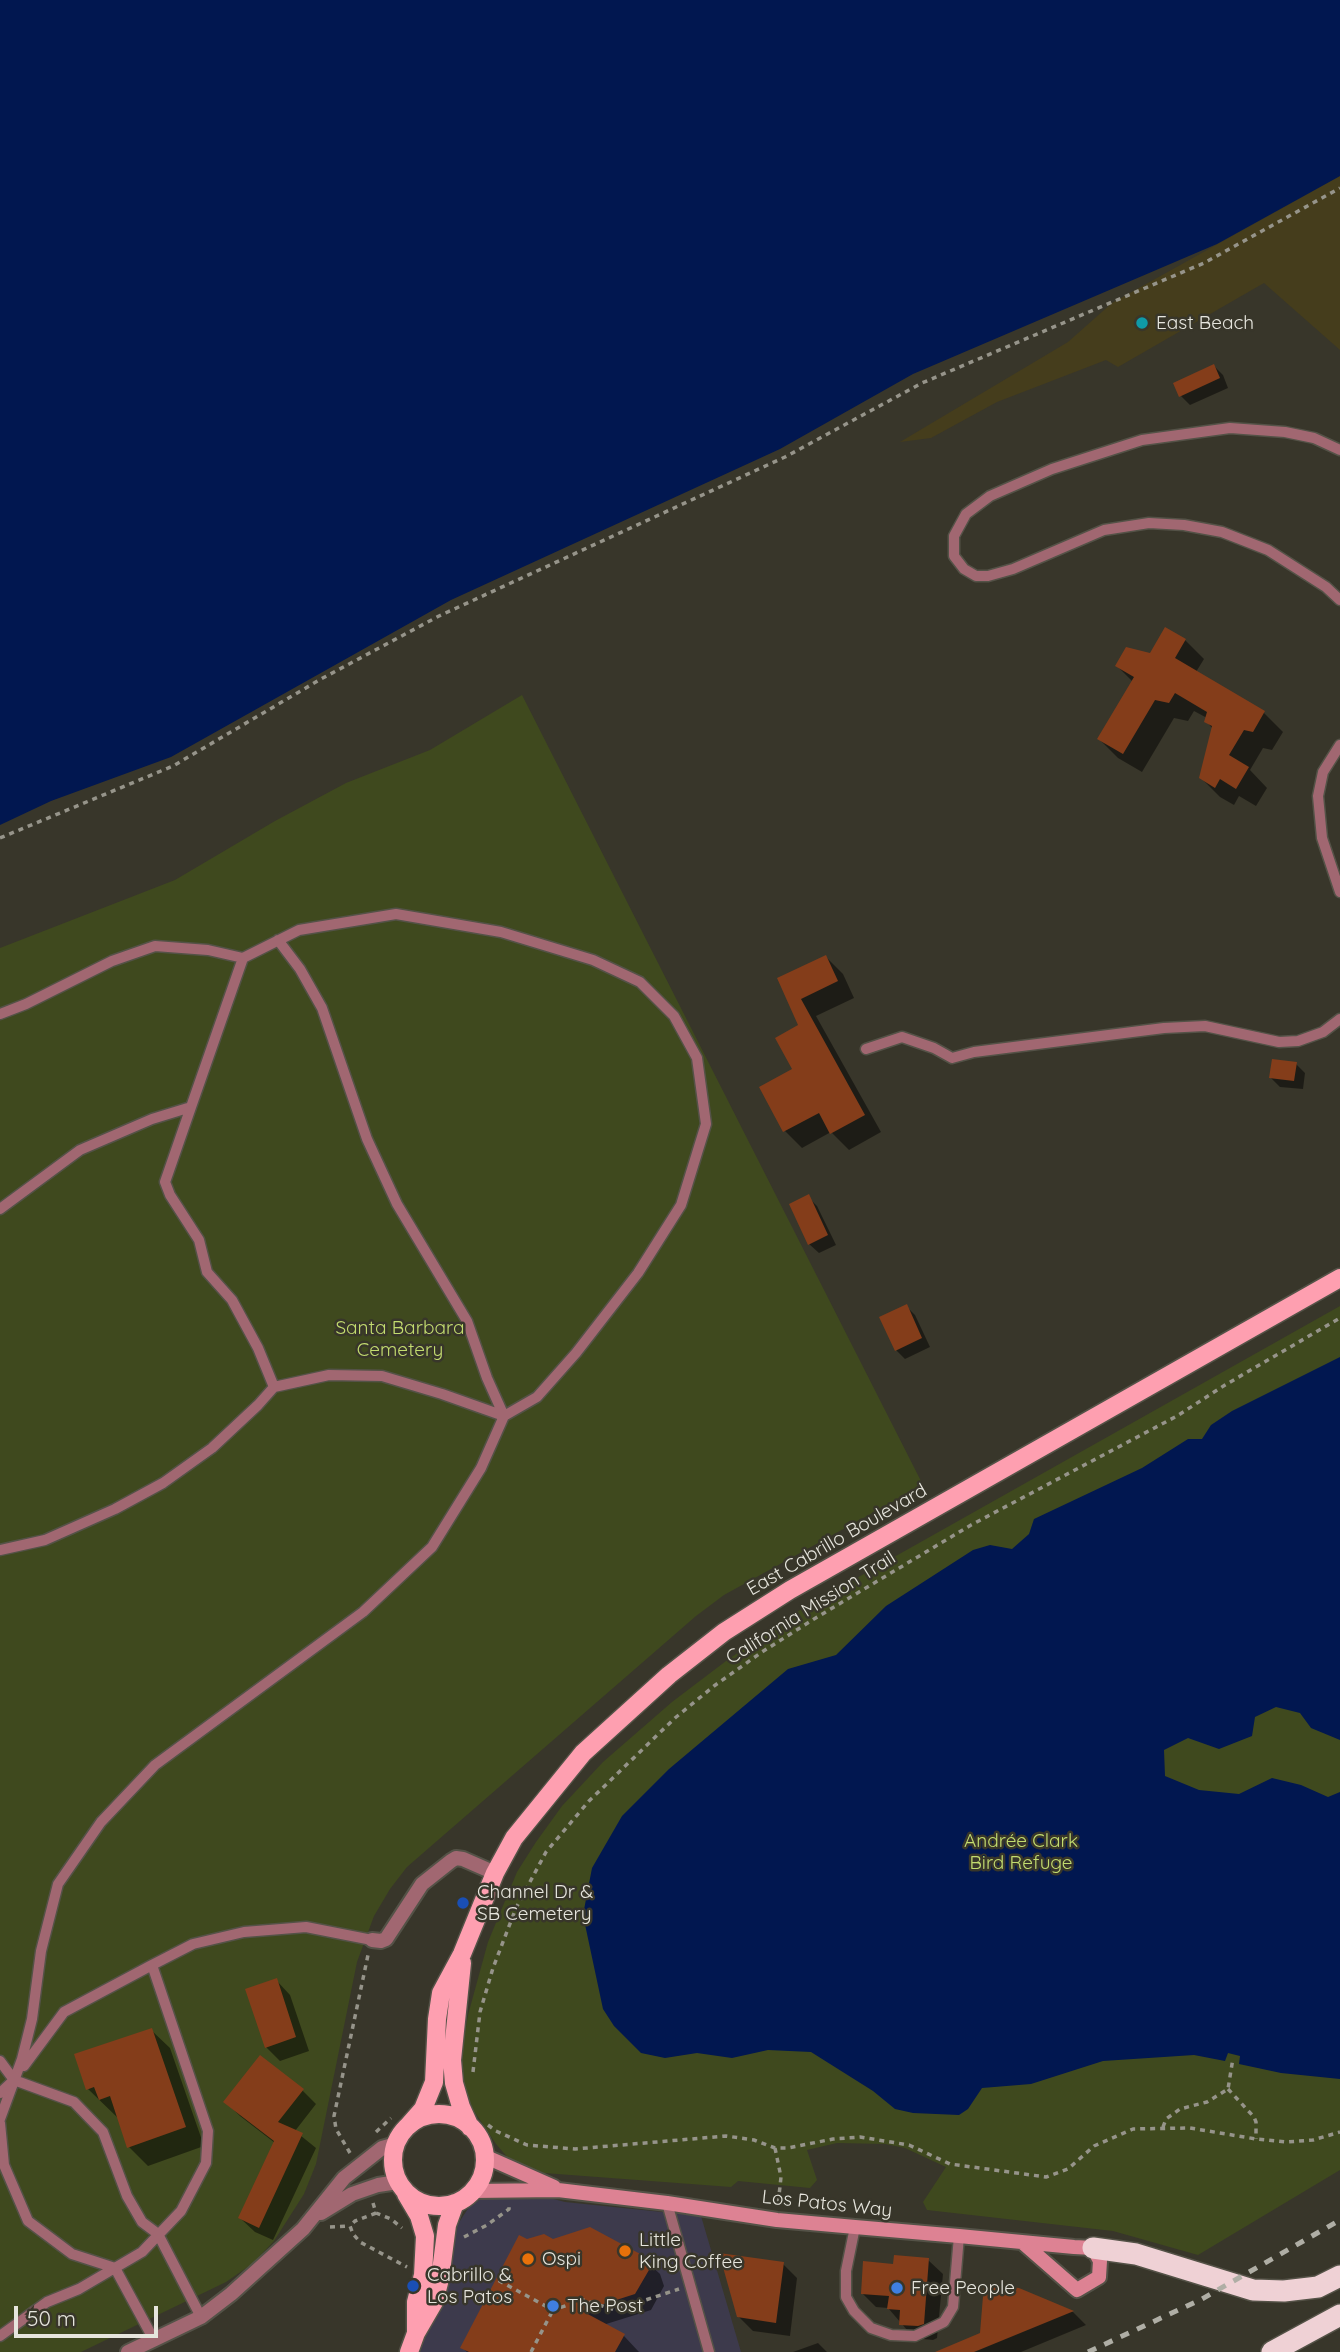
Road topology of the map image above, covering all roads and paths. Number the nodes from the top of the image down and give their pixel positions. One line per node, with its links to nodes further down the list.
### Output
1 (1340, 188): 5 (path)
2 (1340, 450): 3 (lane)
3 (1340, 600)
4 (1340, 745): 6 (lane)
5 (0, 838)
6 (1340, 892)
7 (278, 940): 8 (lane); 17 (lane); 17 (lane)
8 (243, 958): 9 (lane); 12 (lane)
9 (0, 1014)
10 (1340, 1019): 11 (lane)
11 (866, 1049)
12 (191, 1107): 13 (lane); 16 (lane)
13 (0, 1209)
14 (1340, 1278): 19 (main road, East Cabrillo Boulevard)
15 (1340, 1318): 26 (path, California Mission Trail)
16 (274, 1387): 17 (lane); 18 (lane)
17 (504, 1416): 25 (lane)
18 (0, 1550)
19 (495, 1873): 20 (street); 21 (main road, East Cabrillo Boulevard)
20 (371, 1946): 22 (lane); 40 (path)
21 (462, 1954): 31 (main road, East Cabrillo Boulevard); 32 (main road, East Cabrillo Boulevard)
22 (152, 1965): 25 (lane); 55 (lane)
23 (1233, 2058): 27 (path)
24 (0, 2061): 25 (lane)
25 (14, 2080): 28 (lane); 30 (lane); 55 (lane)
26 (472, 2081)
27 (1228, 2089): 33 (path); 36 (path)
28 (0, 2093)
29 (392, 2116): 35 (path)
30 (0, 2121): 61 (lane)
31 (477, 2124): 32 (main road); 39 (path); 41 (main road)
32 (408, 2126): 37 (main road)
33 (1163, 2127): 36 (path); 39 (path)
34 (1340, 2132): 36 (path)
35 (368, 2138)
36 (1256, 2139)
37 (396, 2144): 43 (main road); 51 (street)
38 (360, 2146): 40 (path)
39 (775, 2148): 52 (path)
40 (351, 2154): 42 (path)
41 (484, 2156): 44 (main road, Los Patos Way); 45 (main road)
42 (355, 2159)
43 (401, 2187): 48 (main road); 51 (street); 68 (main road)
44 (558, 2190): 45 (main road, Los Patos Way); 49 (main road, Los Patos Way)
45 (472, 2191): 48 (main road)
46 (372, 2195): 50 (path)
47 (509, 2195): 57 (path)
48 (455, 2203): 68 (main road)
49 (667, 2203): 52 (main road, Los Patos Way); 64 (lane)
50 (376, 2213): 54 (path); 60 (path)
51 (314, 2217): 67 (street)
52 (777, 2220): 53 (main road, Los Patos Way)
53 (855, 2227): 56 (main road, Los Patos Way); 56 (lane)
54 (406, 2231)
55 (159, 2234): 61 (lane); 67 (lane)
56 (959, 2236): 58 (main road, Los Patos Way)
57 (459, 2241)
58 (1022, 2242): 59 (main road, Los Patos Way); 59 (main road)
59 (1093, 2248): 63 (highway)
60 (412, 2260)
61 (115, 2268): 69 (lane); 70 (lane)
62 (481, 2271): 65 (path)
63 (1340, 2276)
64 (691, 2286): 65 (path); 74 (lane)
65 (553, 2310): 73 (path)
66 (1340, 2315): 75 (highway)
67 (201, 2317): 70 (street)
68 (416, 2333): 72 (main road)
69 (0, 2336)
70 (154, 2340): 71 (street)
71 (128, 2352)
72 (409, 2352)
73 (531, 2352)
74 (709, 2352)
75 (1272, 2352)

